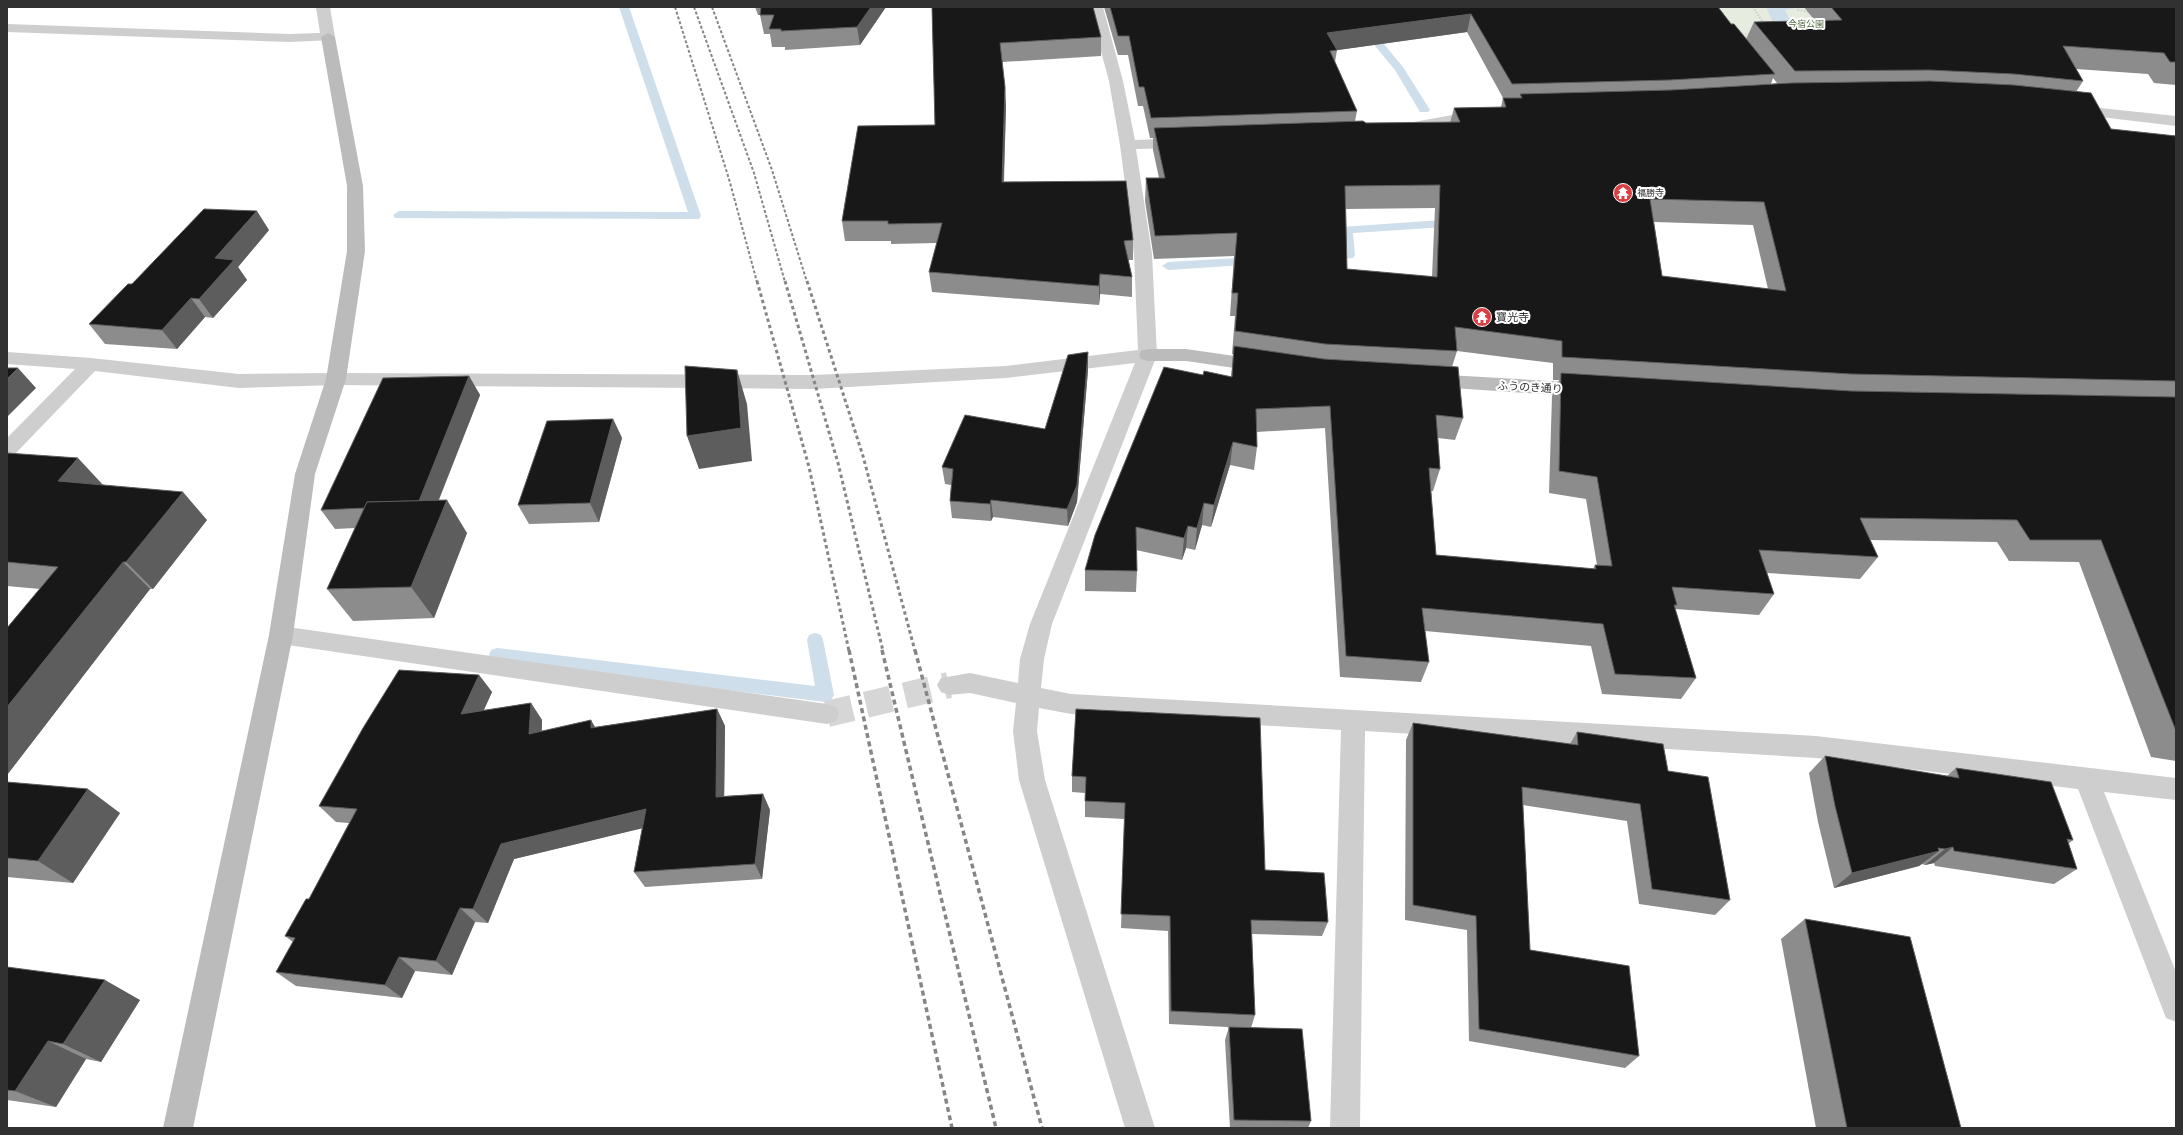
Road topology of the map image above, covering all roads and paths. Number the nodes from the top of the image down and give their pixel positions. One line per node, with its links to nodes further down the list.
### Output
1 (322, 7): 10 (street)
2 (1096, 7): 16 (street)
3 (1753, 7): 6 (path)
4 (1797, 7): 5 (path)
5 (1815, 13)
6 (1766, 26)
7 (7, 28): 10 (street)
8 (1757, 33): 9 (path)
9 (1736, 35)
10 (328, 37): 21 (street)
11 (2054, 108): 13 (street)
12 (1497, 112): 14 (street)
13 (2176, 121)
14 (1390, 132)
15 (1198, 143): 16 (street)
16 (1128, 145): 17 (street)
17 (1148, 355): 20 (street); 21 (street); 27 (street)
18 (7, 358): 19 (street)
19 (92, 364): 21 (street); 24 (street)
20 (1280, 368)
21 (336, 379): 25 (street)
22 (1415, 380): 23 (street, ふうのき通り)
23 (1605, 391)
24 (7, 450)
25 (281, 635): 28 (street); 33 (street)
26 (949, 685): 27 (street)
27 (1028, 696): 29 (street); 34 (street)
28 (827, 714)
29 (1353, 720): 30 (street); 35 (street)
30 (2086, 778): 31 (street); 32 (street)
31 (2176, 789)
32 (2176, 1008)
33 (178, 1128)
34 (1140, 1128)
35 (1346, 1128)

